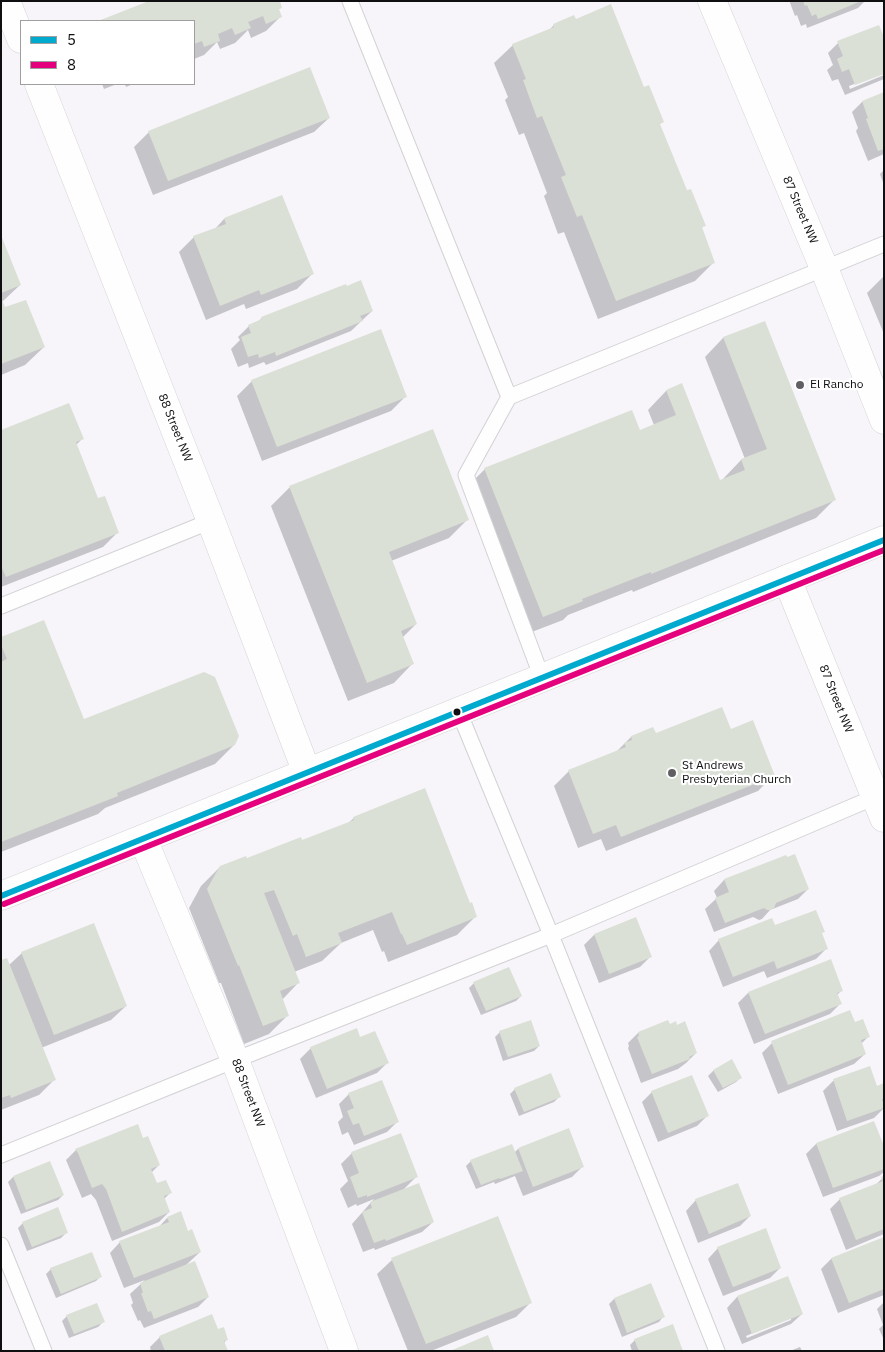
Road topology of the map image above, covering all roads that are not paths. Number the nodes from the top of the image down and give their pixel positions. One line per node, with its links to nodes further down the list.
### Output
1 (6, 1): 4 (street)
2 (350, 1): 8 (lane)
3 (712, 1): 7 (street, 87 Street NW)
4 (20, 36)
5 (39, 85): 10 (street, 88 Street NW)
6 (884, 244): 7 (lane)
7 (824, 268): 8 (lane); 9 (street, 87 Street NW)
8 (509, 397): 14 (lane)
9 (884, 420)
10 (212, 521): 13 (lane); 16 (street, 88 Street NW)
11 (884, 540): 12 (street)
12 (787, 579): 14 (street); 17 (street, 87 Street NW)
13 (1, 606)
14 (542, 678): 15 (street)
15 (459, 712): 16 (street); 20 (lane)
16 (306, 773): 18 (street)
17 (880, 807): 20 (lane)
18 (143, 839): 19 (street); 21 (street, 88 Street NW)
19 (1, 896)
20 (551, 935): 21 (lane); 26 (lane)
21 (235, 1060): 22 (lane); 25 (street, 88 Street NW)
22 (1, 1155)
23 (1, 1245): 24 (lane)
24 (44, 1351)
25 (344, 1351)
26 (717, 1351)

